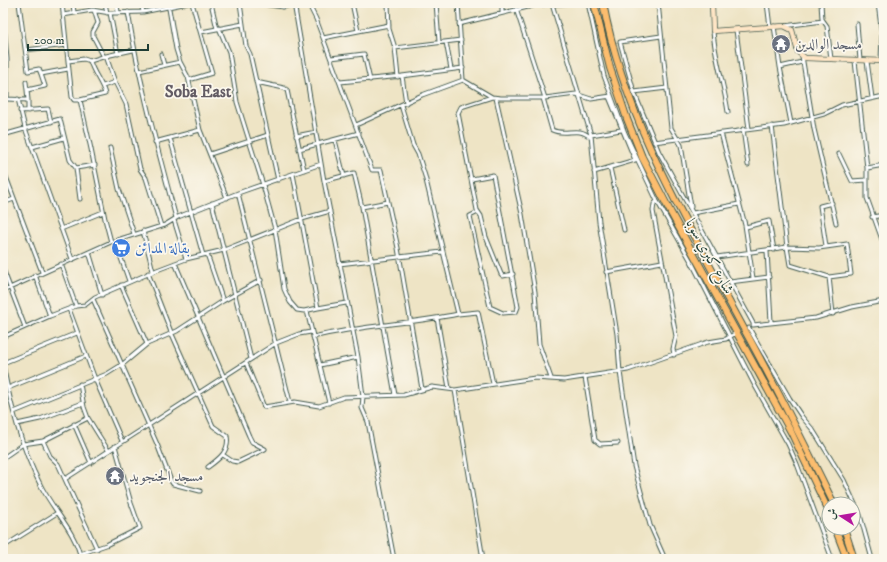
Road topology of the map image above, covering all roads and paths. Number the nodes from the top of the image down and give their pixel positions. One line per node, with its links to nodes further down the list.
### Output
1 (20, 3): 64 (street)
2 (62, 3): 44 (street)
3 (73, 3): 39 (street)
4 (105, 3): 40 (street)
5 (117, 3): 41 (street)
6 (141, 3): 38 (street)
7 (168, 3): 34 (street)
8 (188, 3): 34 (street)
9 (192, 3): 56 (street)
10 (211, 3): 52 (street)
11 (240, 3): 46 (street)
12 (256, 3): 33 (street)
13 (299, 3): 30 (street)
14 (308, 3): 58 (street)
15 (352, 3): 54 (street)
16 (388, 3): 49 (street)
17 (436, 3): 60 (street)
18 (458, 3): 47 (street)
19 (502, 3): 42 (street)
20 (569, 3): 21 (street); 32 (street)
21 (577, 3)
22 (588, 3): 100 (street)
23 (594, 3): 108 (highway, شارع كبري سوبا)
24 (603, 3): 101 (highway, شارع كبري سوبا)
25 (658, 3): 57 (street)
26 (712, 3): 55 (street)
27 (767, 3): 51 (street)
28 (820, 3): 45 (street)
29 (878, 3): 76 (street)
30 (294, 4): 33 (street); 127 (street)
31 (536, 4): 32 (street); 36 (street)
32 (552, 4): 99 (street)
33 (282, 5)
34 (170, 7): 38 (street); 77 (street)
35 (94, 10): 39 (street); 40 (street); 68 (street)
36 (516, 10): 42 (street); 105 (street)
37 (128, 12): 38 (street); 41 (street); 65 (street)
38 (143, 12)
39 (74, 13): 44 (street)
40 (108, 13): 41 (street); 66 (street)
41 (118, 13)
42 (502, 13): 47 (street)
43 (3, 15): 96 (street)
44 (63, 15): 62 (street)
45 (823, 21): 50 (street); 71 (street)
46 (243, 24): 52 (street); 92 (street)
47 (459, 24): 59 (street)
48 (857, 24): 74 (street)
49 (389, 25): 54 (street); 63 (street)
50 (784, 26): 51 (street); 69 (street)
51 (772, 27): 53 (street); 80 (street)
52 (218, 28): 56 (street); 137 (street)
53 (736, 30): 55 (street); 123 (street)
54 (358, 31): 58 (street)
55 (713, 31): 116 (street)
56 (201, 32): 87 (street)
57 (661, 36): 95 (street); 98 (street)
58 (323, 38): 70 (street)
59 (461, 40): 61 (street); 81 (street)
60 (439, 42): 61 (street); 63 (street)
61 (446, 42): 83 (street)
62 (66, 45): 64 (street); 72 (street)
63 (395, 48): 86 (street)
64 (26, 50): 85 (street)
65 (134, 50): 66 (street); 84 (street)
66 (118, 54): 68 (street)
67 (160, 54): 79 (street)
68 (105, 56): 73 (street); 91 (street)
69 (802, 56): 71 (street); 78 (street)
70 (330, 58): 88 (street); 93 (street)
71 (831, 60): 74 (street)
72 (68, 61): 73 (street); 82 (street)
73 (90, 61): 94 (street)
74 (858, 61): 75 (street); 111 (street)
75 (867, 61): 76 (street); 106 (street)
76 (883, 61)
77 (180, 62): 79 (street); 87 (street)
78 (802, 62): 80 (street); 117 (street)
79 (164, 65): 84 (street)
80 (780, 67): 119 (street)
81 (463, 68): 83 (street); 89 (street)
82 (68, 69): 85 (street); 110 (street)
83 (451, 69): 86 (street)
84 (139, 71): 139 (street)
85 (41, 74): 97 (street)
86 (400, 77): 88 (street); 112 (street)
87 (189, 80): 125 (street)
88 (370, 80): 93 (street)
89 (463, 80): 103 (street); 112 (street)
90 (26, 82): 97 (street)
91 (115, 82): 94 (street); 187 (street)
92 (256, 82): 131 (street); 132 (street)
93 (340, 82): 120 (street)
94 (103, 86): 110 (street)
95 (667, 88): 98 (street); 136 (street)
96 (5, 90): 107 (street)
97 (27, 90): 109 (street)
98 (634, 92): 140 (street)
99 (580, 96): 100 (street); 105 (street); 133 (street)
100 (610, 96): 126 (street); 147 (street)
101 (628, 96): 108 (highway); 252 (highway, شارع كبري سوبا)
102 (884, 96): 106 (street)
103 (492, 97): 104 (street); 161 (street)
104 (496, 98): 105 (street); 274 (street)
105 (544, 98): 133 (street)
106 (872, 98): 111 (street)
107 (18, 99): 109 (street); 114 (street)
108 (620, 99): 255 (highway, شارع كبري سوبا)
109 (28, 100): 115 (street)
110 (80, 100): 150 (street)
111 (860, 100): 117 (street); 154 (street)
112 (406, 102): 113 (street)
113 (401, 105): 120 (street); 203 (street)
114 (20, 111): 115 (street); 122 (street)
115 (28, 111): 118 (street)
116 (728, 112)
117 (813, 118): 119 (street); 173 (street)
118 (51, 122): 122 (street); 134 (street)
119 (791, 123): 121 (street)
120 (356, 125): 128 (street)
121 (772, 126): 123 (street); 198 (street)
122 (25, 128): 130 (street); 142 (street)
123 (749, 128): 124 (street)
124 (743, 129): 129 (street); 149 (street)
125 (200, 130): 135 (street); 145 (street)
126 (621, 130): 133 (street); 147 (street)
127 (316, 132): 132 (street); 141 (street)
128 (359, 133): 138 (street); 170 (street)
129 (721, 133): 136 (street); 174 (street)
130 (3, 135)
131 (268, 135): 137 (street); 160 (street)
132 (296, 136): 144 (street)
133 (591, 136): 157 (street)
134 (64, 138): 142 (street); 152 (street)
135 (170, 138): 139 (street); 177 (street)
136 (678, 138): 140 (street); 176 (street)
137 (250, 140): 145 (street); 164 (street)
138 (335, 140): 141 (street); 159 (street)
139 (155, 142): 184 (street)
140 (654, 142): 176 (street)
141 (318, 145): 144 (street); 148 (street)
142 (32, 147): 189 (street)
143 (110, 148): 193 (street)
144 (299, 149): 156 (street)
145 (210, 154): 166 (street)
146 (839, 154): 162 (street)
147 (636, 160): 153 (street); 169 (street)
148 (321, 164): 156 (street); 163 (street)
149 (748, 164)
150 (95, 165): 152 (street); 179 (street)
151 (884, 165): 154 (street)
152 (76, 168): 168 (street)
153 (610, 168): 157 (street); 191 (street)
154 (867, 168): 162 (street)
155 (3, 169): 167 (street)
156 (304, 170): 158 (street)
157 (594, 172): 218 (street)
158 (293, 174): 160 (street); 185 (street)
159 (344, 176): 163 (street); 175 (street)
160 (278, 180): 164 (street)
161 (472, 180): 180 (street); 220 (street)
162 (866, 180): 183 (street)
163 (324, 181): 178 (street)
164 (263, 185): 165 (street); 190 (street)
165 (238, 193): 166 (street); 194 (street)
166 (227, 198): 172 (street)
167 (14, 199): 171 (street); 217 (street)
168 (80, 199)
169 (658, 201): 211 (street); 257 (street)
170 (388, 202): 175 (street); 206 (street)
171 (3, 203)
172 (212, 203): 177 (street); 199 (street)
173 (832, 203): 186 (street); 197 (street)
174 (739, 204): 181 (street); 188 (street)
175 (362, 206): 210 (street)
176 (691, 208): 181 (street)
177 (192, 211): 184 (street); 205 (street)
178 (330, 211): 185 (street); 214 (street)
179 (103, 212): 189 (street); 195 (street)
180 (478, 212): 220 (street); 220 (street)
181 (693, 213): 207 (street)
182 (884, 215): 183 (street)
183 (872, 217): 196 (street)
184 (175, 219): 187 (street); 209 (street)
185 (302, 219): 190 (street); 238 (street)
186 (836, 223)
187 (161, 226): 192 (street)
188 (746, 227): 200 (street); 204 (street)
189 (61, 229): 208 (street)
190 (275, 229): 194 (street); 240 (street)
191 (624, 230)
192 (143, 231): 193 (street); 216 (street)
193 (134, 234): 195 (street)
194 (250, 239): 199 (street); 225 (street)
195 (113, 242): 202 (street); 226 (street)
196 (884, 245)
197 (826, 246): 198 (street); 223 (street)
198 (788, 247): 200 (street); 223 (street)
199 (224, 250): 205 (street); 231 (street)
200 (774, 250): 201 (street)
201 (767, 251): 204 (street); 222 (street)
202 (89, 252): 208 (street); 232 (street)
203 (442, 252): 206 (street); 241 (street)
204 (749, 253): 207 (street); 224 (street)
205 (205, 254): 209 (street); 234 (street)
206 (399, 257): 210 (street); 246 (street)
207 (717, 257): 227 (street)
208 (72, 258): 213 (street)
209 (186, 259): 212 (street)
210 (372, 260): 214 (street); 248 (street)
211 (662, 262): 218 (street); 262 (street)
212 (175, 263): 216 (street); 244 (street)
213 (60, 264): 217 (street); 237 (street)
214 (339, 264): 236 (street)
215 (3, 269): 229 (street)
216 (153, 271): 219 (street)
217 (42, 272): 221 (street)
218 (606, 272): 270 (street)
219 (148, 273): 226 (street); 253 (street)
220 (513, 274)
221 (35, 275): 229 (street); 243 (street)
222 (769, 277): 224 (street); 247 (street)
223 (829, 277): 242 (street)
224 (753, 278): 227 (street)
225 (260, 280): 231 (street); 260 (street)
226 (129, 281): 228 (street)
227 (730, 282): 249 (street)
228 (121, 285): 232 (street); 261 (street)
229 (10, 288): 230 (street); 250 (street)
230 (3, 291)
231 (236, 293): 234 (street); 265 (street)
232 (102, 295): 233 (street)
233 (92, 299): 237 (street); 268 (street)
234 (223, 301): 244 (street)
235 (884, 301): 242 (street)
236 (346, 303): 238 (street); 251 (street)
237 (76, 306): 239 (street)
238 (318, 308): 240 (street)
239 (69, 309): 243 (street); 256 (street)
240 (307, 311): 254 (street)
241 (458, 314): 245 (street); 277 (street)
242 (833, 314): 247 (street)
243 (50, 316): 250 (street)
244 (197, 318): 253 (street); 271 (street)
245 (437, 318): 246 (street); 279 (street)
246 (410, 321): 248 (street); 280 (street)
247 (771, 322): 249 (street)
248 (382, 325): 251 (street); 283 (street)
249 (754, 325): 252 (street)
250 (25, 327): 258 (street)
251 (351, 328): 259 (street); 264 (street)
252 (747, 329): 306 (highway, شارع كبري سوبا); 320 (street)
253 (171, 332): 261 (street); 282 (street)
254 (312, 332): 259 (street); 260 (street)
255 (738, 332): 257 (street); 305 (highway, شارع كبري سوبا)
256 (76, 333): 263 (street); 267 (street)
257 (730, 336): 262 (street); 317 (street)
258 (3, 337)
259 (313, 337): 269 (street)
260 (276, 342): 265 (street); 285 (street)
261 (147, 344): 268 (street)
262 (674, 355): 270 (street)
263 (86, 356): 273 (street); 278 (street)
264 (358, 357): 269 (street); 284 (street)
265 (251, 359): 266 (street)
266 (246, 363): 271 (street); 285 (street)
267 (3, 364): 275 (street)
268 (123, 364): 273 (street); 292 (street)
269 (320, 365): 286 (street)
270 (620, 372): 272 (street); 316 (street)
271 (224, 377): 282 (street); 299 (street)
272 (584, 377): 274 (street); 295 (street)
273 (95, 378): 276 (street); 294 (street)
274 (551, 378): 277 (street)
275 (5, 383): 278 (street)
276 (80, 384): 287 (street); 288 (street)
277 (493, 384): 281 (street)
278 (8, 388): 288 (street)
279 (449, 388): 280 (street); 281 (street)
280 (422, 389): 283 (street)
281 (455, 390): 315 (street)
282 (199, 392): 292 (street); 299 (street)
283 (394, 395): 284 (street)
284 (363, 396): 286 (street); 314 (street)
285 (290, 402): 286 (street)
286 (329, 402)
287 (83, 403): 289 (street); 290 (street)
288 (14, 412): 290 (street)
289 (88, 418): 291 (street); 298 (street)
290 (17, 424): 296 (street)
291 (74, 424): 293 (street); 301 (street)
292 (149, 425): 294 (street); 304 (street)
293 (43, 441): 296 (street); 303 (street)
294 (122, 441): 297 (street)
295 (618, 443)
296 (23, 444): 300 (street); 307 (street)
297 (115, 446): 298 (street); 311 (street)
298 (108, 450): 301 (street)
299 (223, 455): 302 (street)
300 (3, 458)
301 (91, 463): 303 (street)
302 (208, 467)
303 (65, 479): 311 (street)
304 (200, 491)
305 (821, 496)
306 (830, 496)
307 (57, 513): 310 (street); 312 (street)
308 (838, 536): 318 (highway)
309 (847, 536): 319 (highway)
310 (3, 547)
311 (97, 549): 312 (street)
312 (80, 554): 313 (street)
313 (81, 559)
314 (394, 559)
315 (483, 559)
316 (665, 559)
317 (832, 559)
318 (847, 559)
319 (854, 559)
320 (872, 559)

